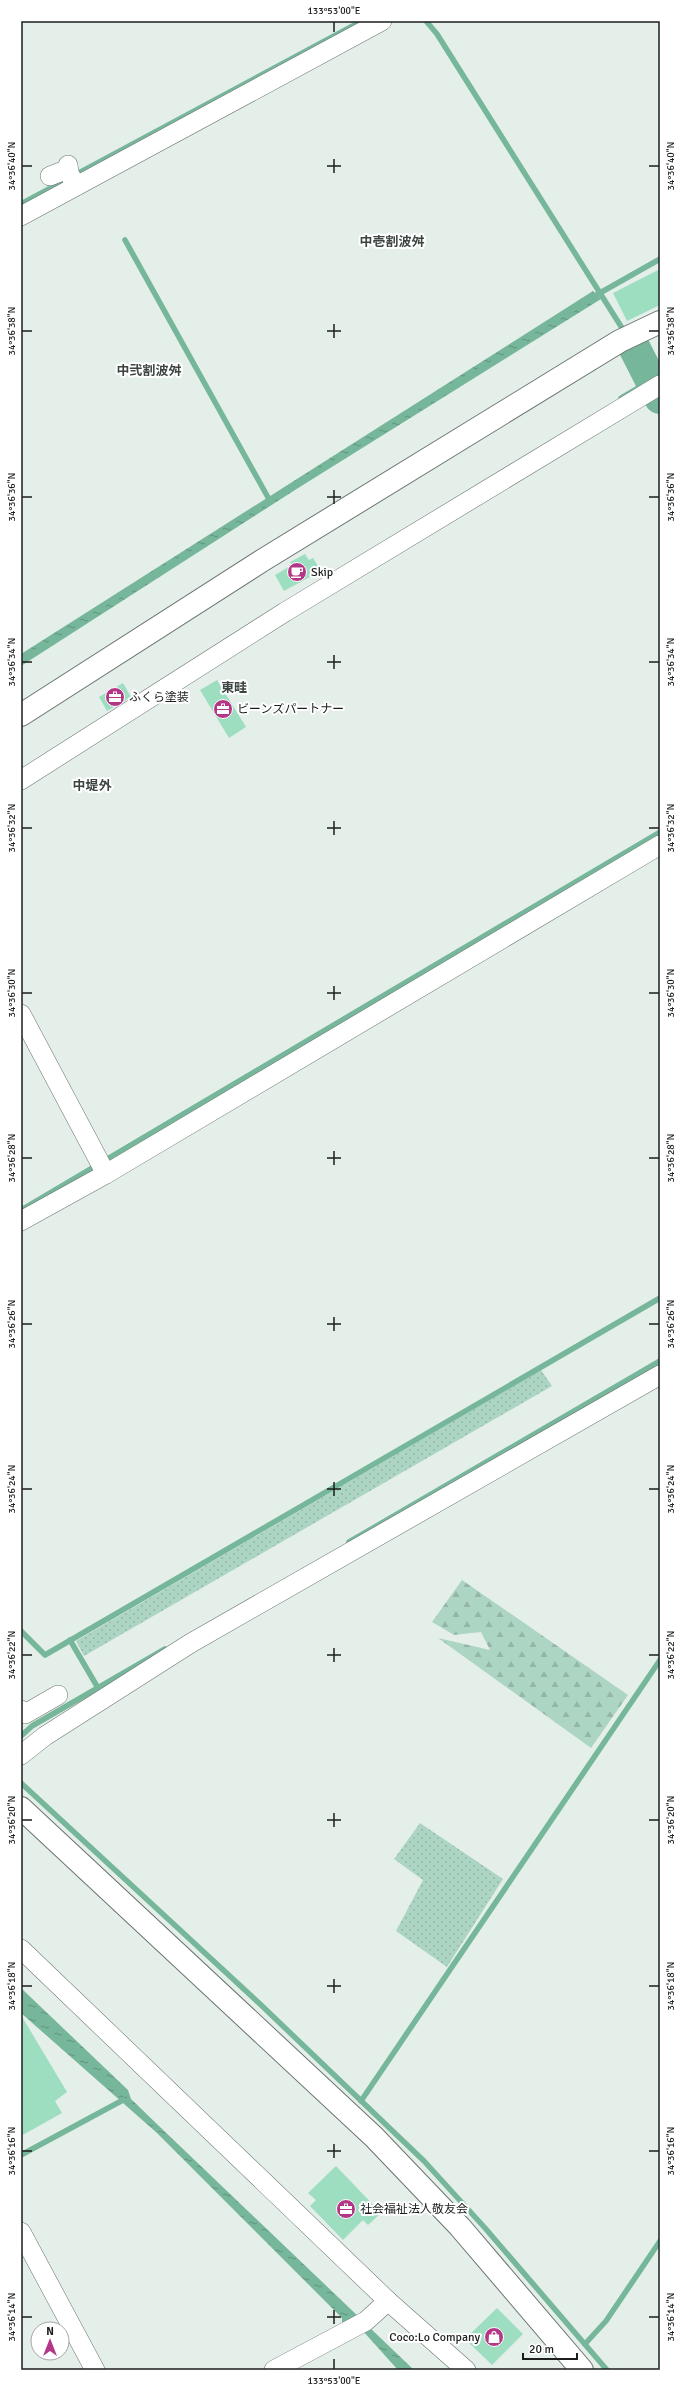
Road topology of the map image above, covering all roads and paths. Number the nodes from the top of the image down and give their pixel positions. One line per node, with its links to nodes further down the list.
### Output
1 (382, 21): 2 (street)
2 (71, 175): 3 (street); 4 (street)
3 (50, 176)
4 (21, 216)
5 (660, 322): 7 (street)
6 (655, 388): 8 (street)
7 (21, 715)
8 (21, 780)
9 (660, 845): 11 (street)
10 (21, 1014): 11 (street)
11 (102, 1167): 12 (street)
12 (21, 1221)
13 (660, 1375): 16 (street)
14 (58, 1695): 15 (street)
15 (21, 1710)
16 (21, 1755)
17 (21, 1808): 24 (street)
18 (21, 1949): 20 (street)
19 (21, 2232): 21 (street)
20 (388, 2301): 22 (street); 23 (street)
21 (95, 2370)
22 (274, 2370)
23 (466, 2370)
24 (582, 2370)

